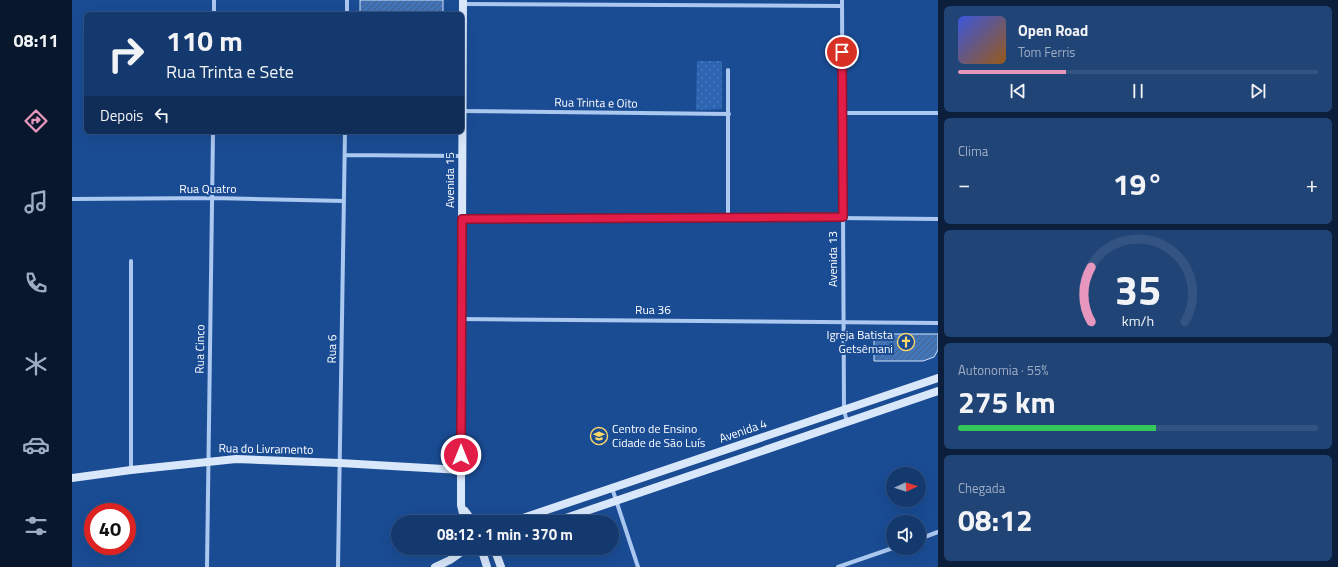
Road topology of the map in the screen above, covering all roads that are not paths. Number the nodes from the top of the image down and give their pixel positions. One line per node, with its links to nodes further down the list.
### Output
1 (214, 0): 6 (street)
2 (347, 0): 7 (street)
3 (842, 0): 5 (street, Avenida 13)
4 (463, 2): 5 (street)
5 (842, 6): 10 (street, Avenida 13)
6 (214, 12)
7 (347, 12)
8 (728, 70): 12 (street)
9 (464, 111): 12 (street, Rua Trinta e Oito)
10 (843, 113): 11 (street); 22 (street, Avenida 13)
11 (938, 113)
12 (729, 114): 21 (street)
13 (213, 134): 18 (street, Rua Cinco)
14 (345, 134): 16 (street, Rua 6)
15 (462, 134): 17 (main road, Avenida 15)
16 (345, 155): 17 (street); 20 (street, Rua 6)
17 (462, 156): 23 (main road, Avenida 15)
18 (212, 198): 19 (street, Rua Quatro); 20 (street, Rua Quatro); 33 (street, Rua Cinco)
19 (72, 199)
20 (344, 200): 34 (street, Rua 6)
21 (728, 217): 22 (street); 23 (street)
22 (843, 217): 24 (street); 27 (street, Avenida 13)
23 (462, 219): 26 (main road, Avenida 15)
24 (938, 219)
25 (131, 261): 35 (street)
26 (462, 319): 27 (street, Rua 36); 36 (main road, Avenida 15)
27 (844, 322): 28 (street, Rua 36); 31 (street, Avenida 13)
28 (938, 323)
29 (936, 378): 30 (street); 31 (main road, Avenida 4)
30 (938, 391): 32 (main road, Avenida 4)
31 (844, 410): 32 (street, Avenida 13); 38 (main road, Avenida 4)
32 (847, 422): 39 (main road, Avenida 4)
33 (209, 461): 34 (main road, Rua do Livramento); 35 (main road, Rua do Livramento); 51 (street, Rua Cinco)
34 (340, 463): 36 (main road, Rua do Livramento); 52 (street, Rua 6)
35 (131, 470): 37 (main road, Rua do Livramento)
36 (461, 470): 40 (main road, Avenida 15)
37 (72, 478)
38 (612, 488): 39 (street); 43 (main road, Avenida 4)
39 (616, 501): 44 (main road, Avenida 4); 56 (street)
40 (461, 505): 41 (main road, Avenida 15); 42 (main road)
41 (463, 515)
42 (467, 515)
43 (532, 515)
44 (575, 515)
45 (938, 532): 46 (street)
46 (926, 536)
47 (886, 550): 57 (street)
48 (457, 555): 53 (main road)
49 (484, 555): 54 (main road)
50 (496, 555): 55 (main road)
51 (207, 567)
52 (338, 567)
53 (435, 567)
54 (487, 567)
55 (500, 567)
56 (638, 567)
57 (838, 567)

